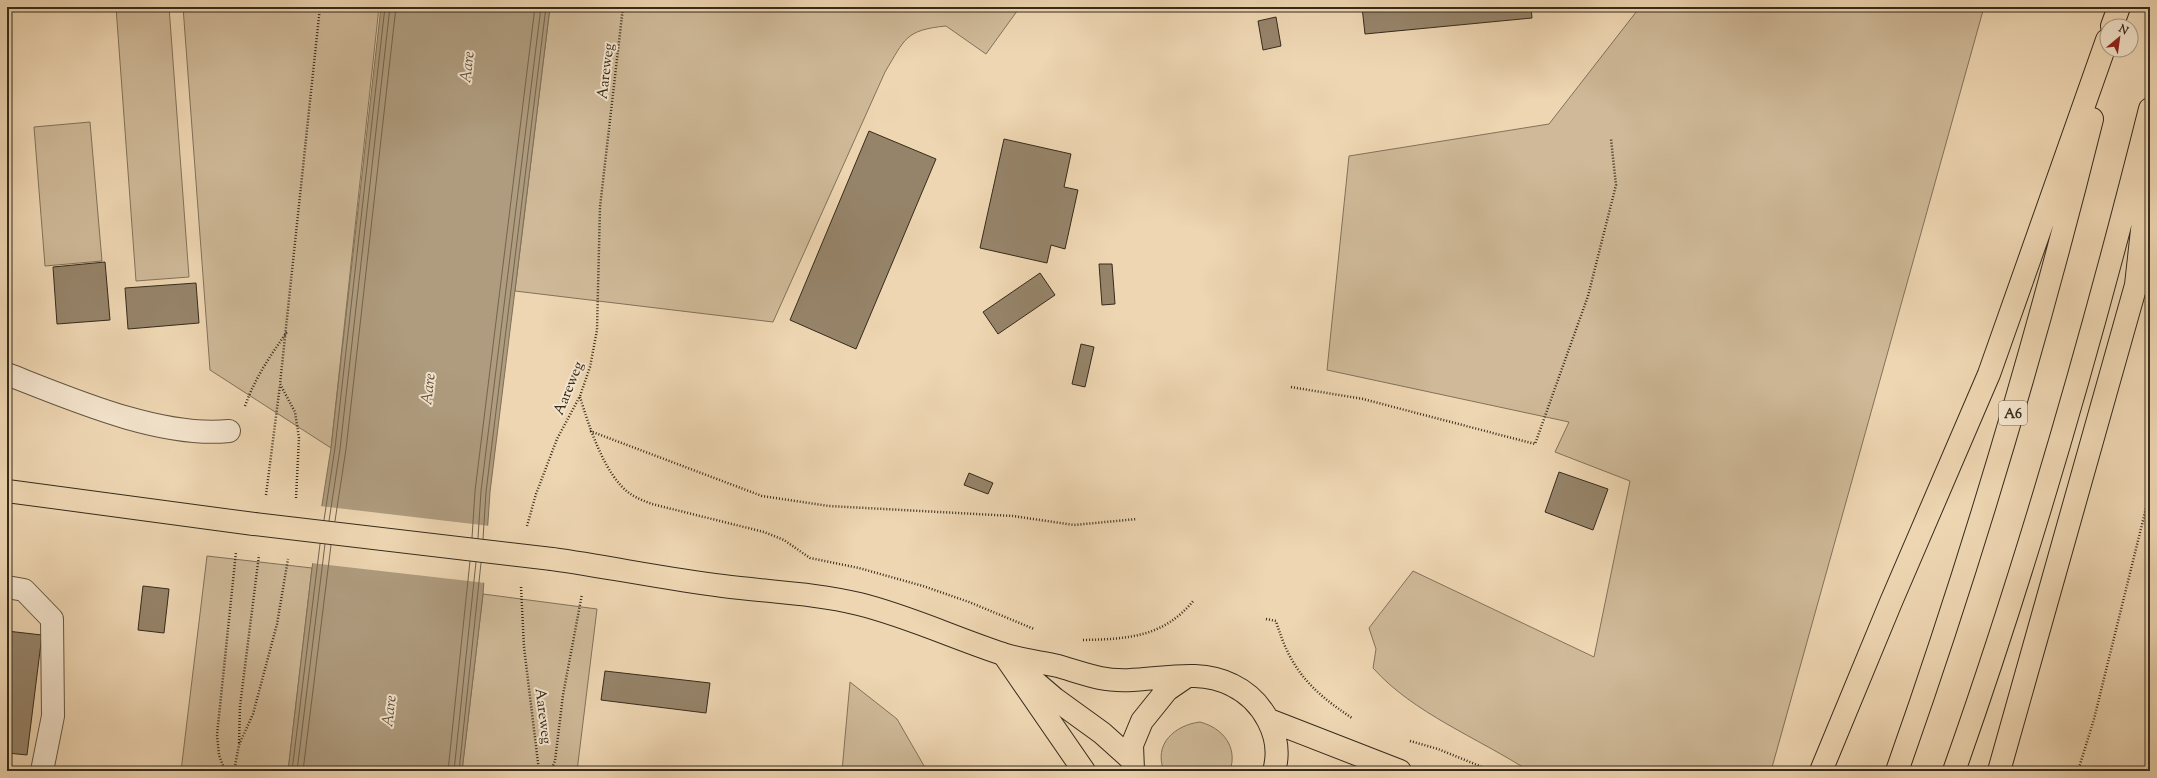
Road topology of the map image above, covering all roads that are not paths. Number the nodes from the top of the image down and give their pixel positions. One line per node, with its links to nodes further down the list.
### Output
1 (2119, 7): 2 (main road)
2 (2116, 18)
3 (2101, 58): 21 (main road)
4 (2107, 58): 22 (main road, A6)
5 (2150, 109): 23 (main road)
6 (2150, 157): 24 (main road)
7 (7, 374): 8 (lane)
8 (228, 431)
9 (7, 483): 11 (main road)
10 (7, 492): 11 (main road)
11 (37, 494): 13 (main road, bridge)
12 (7, 588): 17 (lane)
13 (1004, 655): 14 (main road); 16 (main road); 18 (main road)
14 (1186, 677): 15 (main road); 16 (main road)
15 (1269, 720): 19 (main road); 20 (main road)
16 (1132, 766)
17 (42, 771)
18 (1084, 771)
19 (1274, 771)
20 (1400, 771)
21 (1821, 771)
22 (1897, 771)
23 (1954, 771)
24 (1999, 771)

